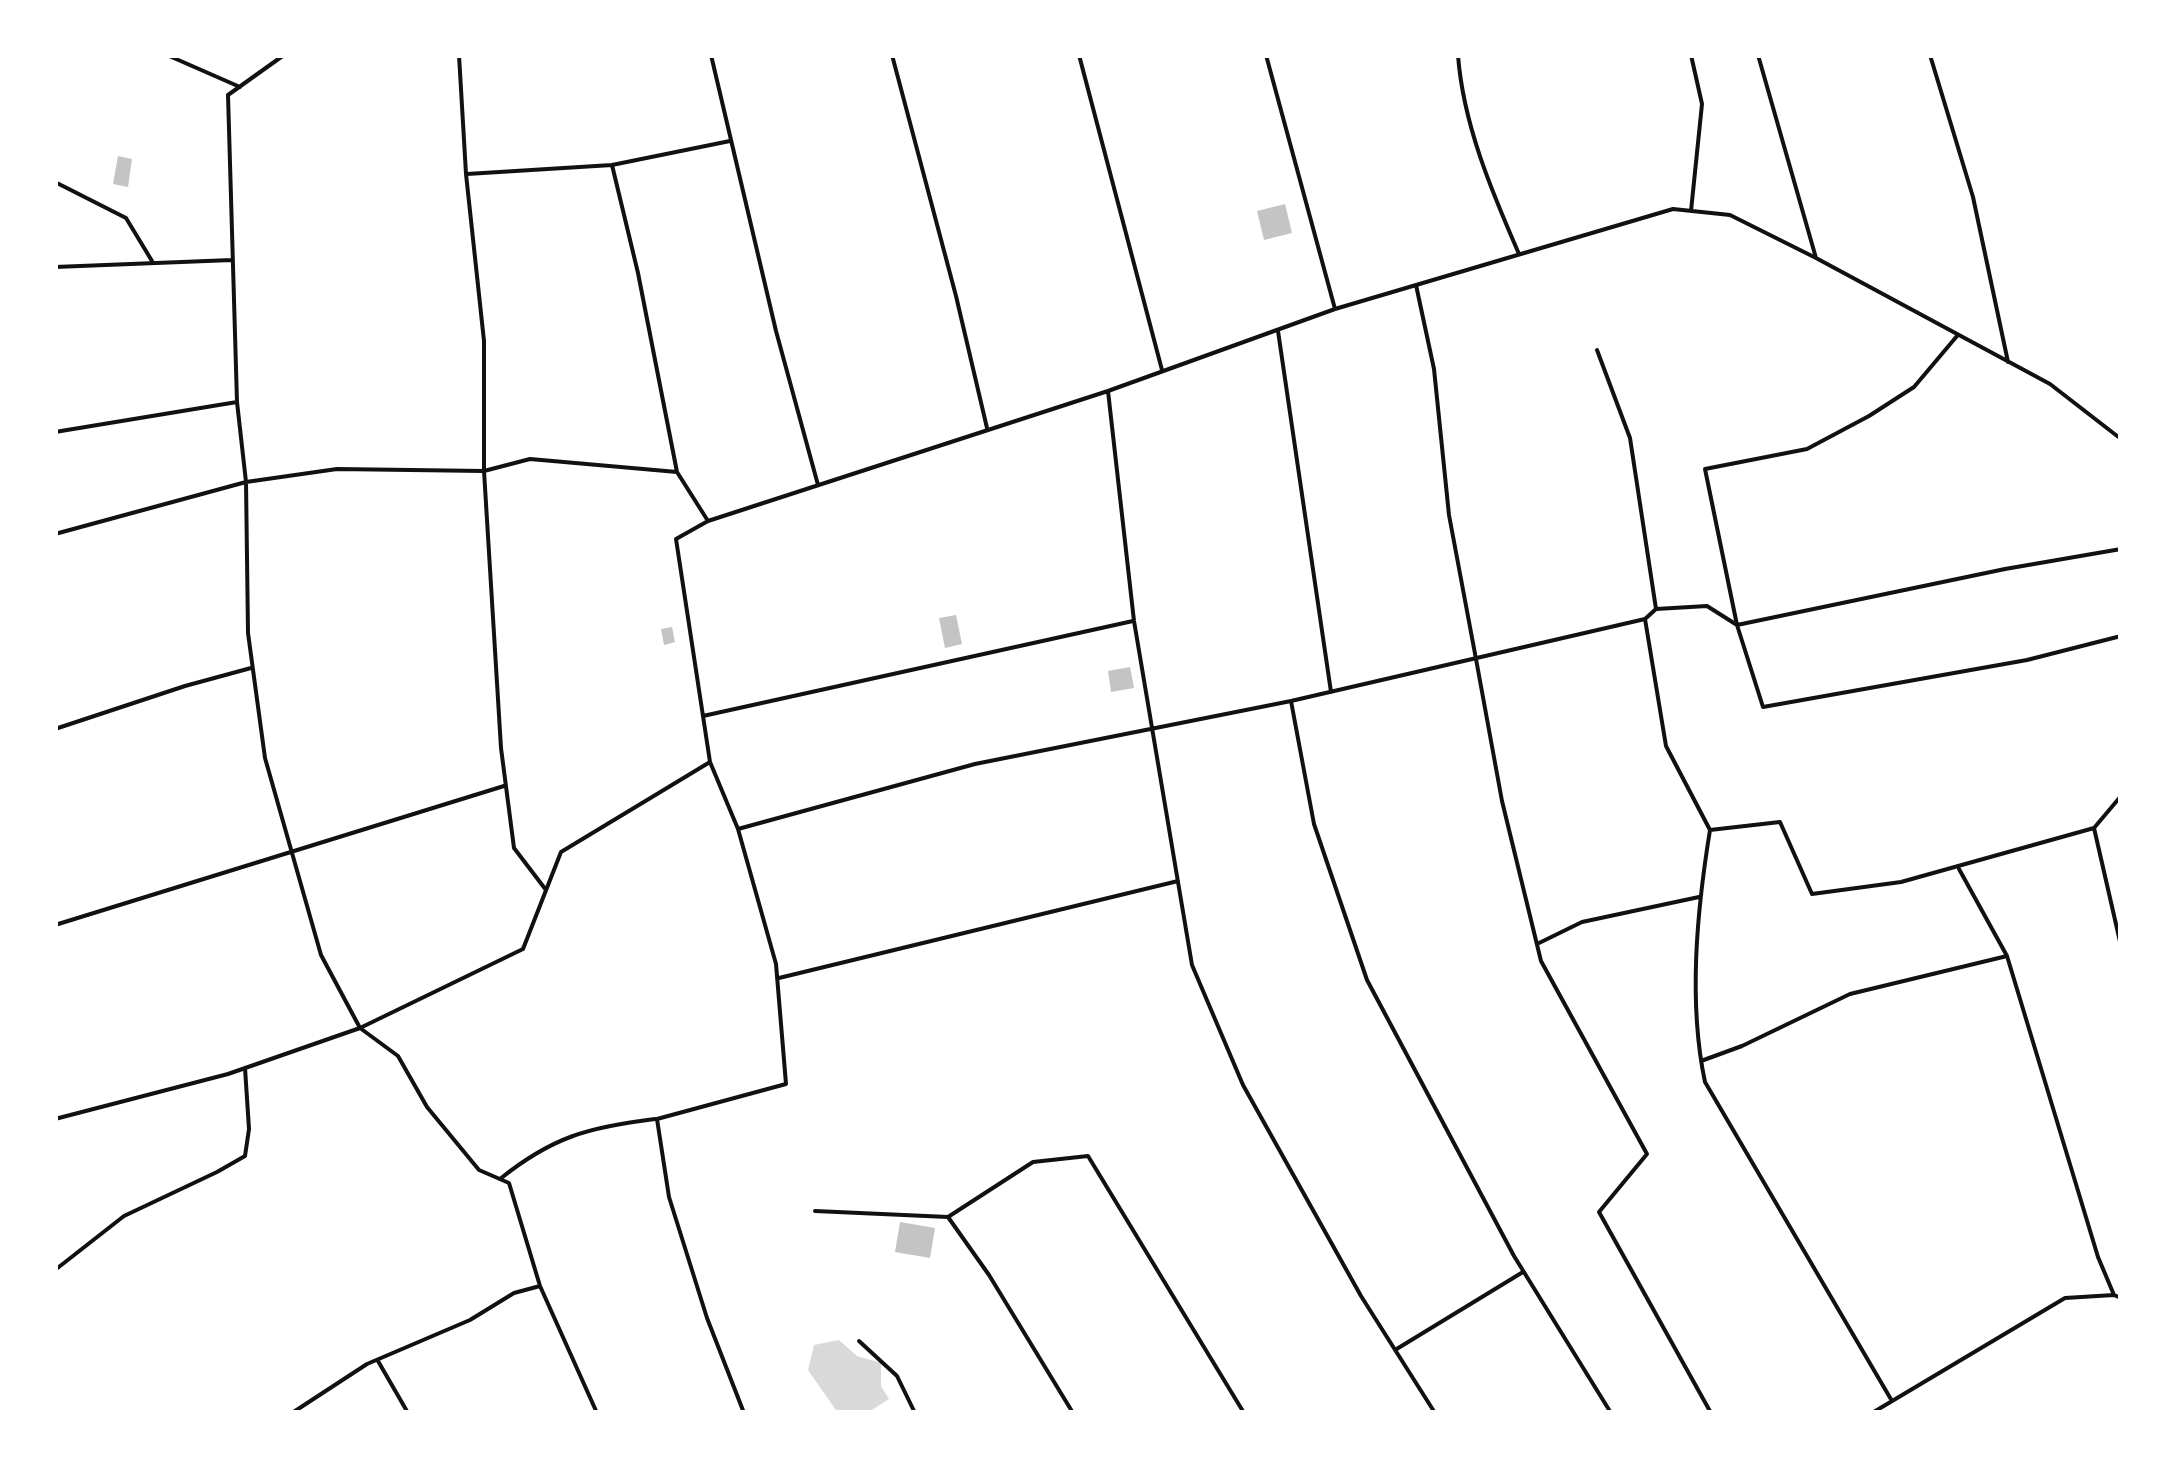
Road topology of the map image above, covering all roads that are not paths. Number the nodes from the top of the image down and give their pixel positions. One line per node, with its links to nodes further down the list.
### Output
1 (168, 55): 12 (lane)
2 (284, 55): 12 (lane)
3 (458, 55): 15 (lane)
4 (712, 55): 13 (lane)
5 (892, 55): 32 (lane)
6 (1079, 55): 29 (lane)
7 (1266, 55): 24 (lane)
8 (1458, 55): 18 (lane)
9 (1690, 55): 17 (lane)
10 (1758, 55): 19 (lane)
11 (1930, 55): 28 (lane)
12 (240, 87): 20 (lane)
13 (731, 140): 14 (lane); 38 (lane)
14 (612, 165): 15 (lane); 36 (lane)
15 (466, 174): 35 (lane)
16 (55, 182): 21 (lane)
17 (1691, 211): 18 (lane); 19 (lane)
18 (1519, 254): 23 (lane)
19 (1816, 258): 26 (lane)
20 (232, 260): 21 (lane); 31 (lane)
21 (152, 261): 22 (lane)
22 (55, 267)
23 (1416, 285): 24 (lane); 47 (lane)
24 (1335, 309): 25 (lane)
25 (1277, 330): 29 (lane); 49 (lane)
26 (1958, 335): 28 (lane); 45 (lane)
27 (1597, 350): 42 (lane)
28 (2008, 362): 34 (lane)
29 (1162, 371): 30 (lane)
30 (1108, 391): 32 (lane); 44 (lane)
31 (238, 402): 33 (lane); 37 (lane)
32 (988, 430): 38 (lane)
33 (55, 432)
34 (2121, 439)
35 (484, 472): 36 (lane); 37 (lane); 55 (lane)
36 (677, 472): 39 (lane)
37 (246, 482): 40 (lane); 48 (lane)
38 (818, 485): 39 (lane)
39 (708, 521): 51 (lane)
40 (55, 534)
41 (2121, 549): 45 (lane)
42 (1656, 608): 43 (lane); 45 (lane)
43 (1645, 619): 47 (lane); 59 (lane)
44 (1134, 621): 51 (lane); 53 (lane)
45 (1737, 624): 46 (lane)
46 (2121, 636)
47 (1476, 659): 49 (lane); 66 (lane)
48 (253, 668): 52 (lane); 60 (lane)
49 (1331, 692): 50 (lane)
50 (1291, 702): 53 (lane); 79 (lane)
51 (703, 716): 54 (lane)
52 (55, 729)
53 (1151, 729): 58 (lane); 62 (lane)
54 (710, 762): 58 (lane); 63 (lane)
55 (506, 786): 60 (lane); 63 (lane)
56 (2121, 796): 57 (lane)
57 (2094, 828): 61 (lane); 67 (lane)
58 (738, 829): 69 (lane)
59 (1710, 830): 61 (lane); 64 (lane)
60 (291, 851): 65 (lane); 70 (lane)
61 (1958, 867): 68 (lane)
62 (1178, 882): 69 (lane); 84 (lane)
63 (546, 890): 70 (lane)
64 (1699, 896): 66 (lane); 71 (lane)
65 (55, 925)
66 (1537, 944): 96 (lane)
67 (2121, 946)
68 (2007, 956): 71 (lane); 81 (lane)
69 (777, 978): 74 (lane)
70 (360, 1028): 72 (lane); 75 (lane)
71 (1701, 1061): 86 (lane)
72 (245, 1068): 73 (lane); 78 (lane)
73 (55, 1119)
74 (657, 1119): 75 (lane); 90 (lane)
75 (500, 1180): 80 (lane)
76 (814, 1211): 77 (lane)
77 (948, 1217): 92 (lane); 93 (lane)
78 (55, 1270)
79 (1524, 1272): 84 (lane); 95 (lane)
80 (540, 1286): 85 (lane); 89 (lane)
81 (2114, 1295): 82 (lane); 86 (lane)
82 (2121, 1298)
83 (859, 1342): 91 (lane)
84 (1395, 1350): 94 (lane)
85 (378, 1359): 87 (lane); 88 (lane)
86 (1892, 1401): 97 (lane)
87 (292, 1413)
88 (408, 1413)
89 (597, 1413)
90 (744, 1413)
91 (915, 1413)
92 (1073, 1413)
93 (1244, 1413)
94 (1434, 1413)
95 (1611, 1413)
96 (1711, 1413)
97 (1872, 1413)

